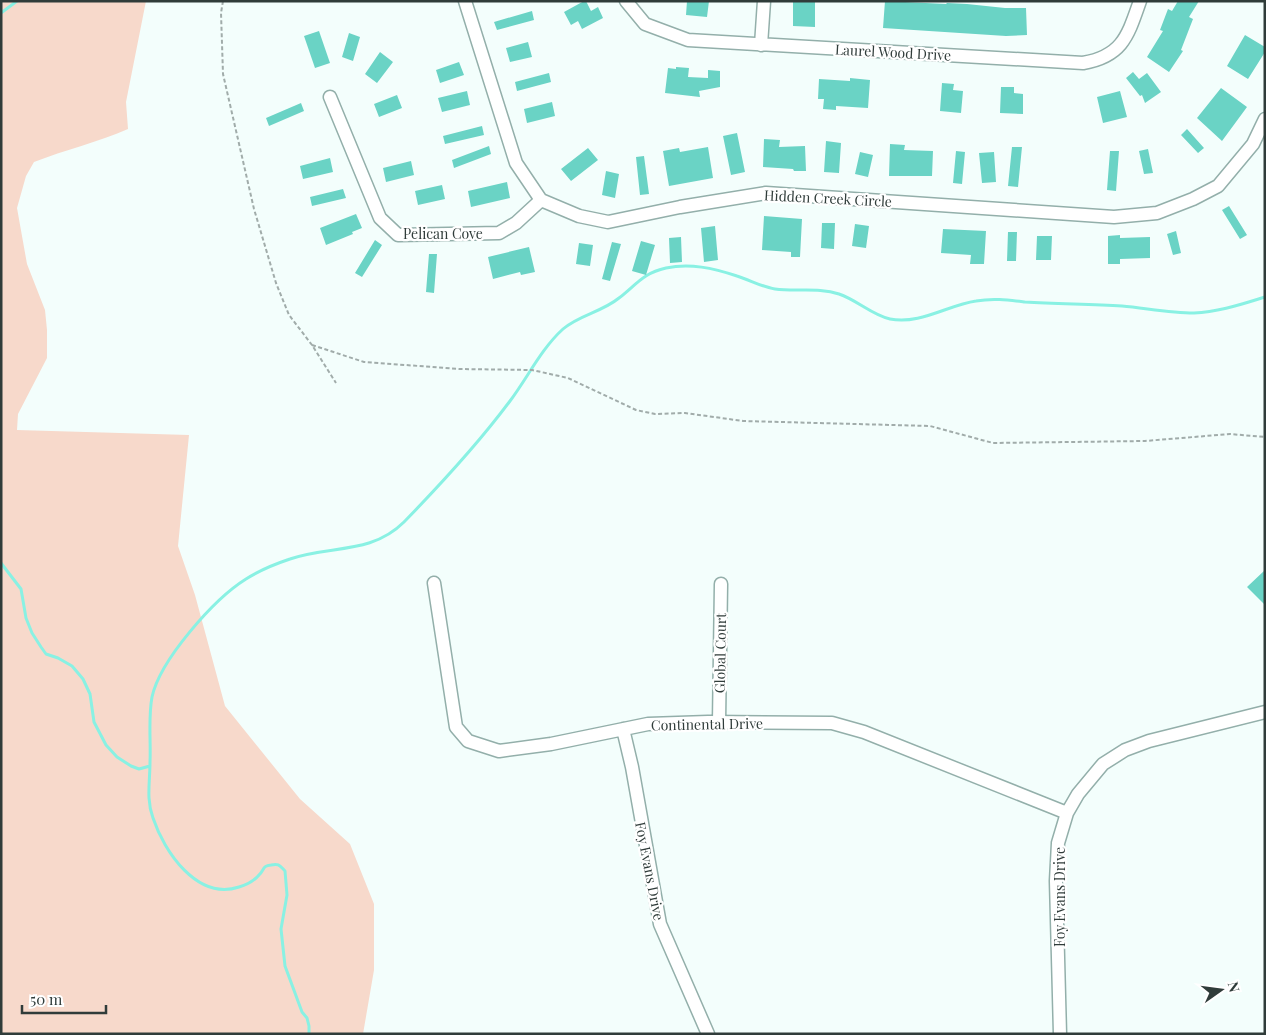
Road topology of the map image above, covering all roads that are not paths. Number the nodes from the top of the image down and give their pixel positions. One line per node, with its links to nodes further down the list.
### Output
1 (465, 1): 8 (street)
2 (626, 1): 5 (street, Laurel Wood Drive)
3 (764, 1): 5 (street)
4 (1140, 1): 5 (street, Laurel Wood Drive)
5 (761, 45)
6 (330, 96): 8 (street, Pelican Cove)
7 (1265, 119): 8 (street, Hidden Creek Circle)
8 (541, 200)
9 (434, 583): 13 (street, Continental Drive)
10 (721, 584): 12 (street, Global Court)
11 (1265, 712): 14 (street, Foy Evans Drive)
12 (719, 722): 13 (street, Continental Drive); 14 (street, Continental Drive)
13 (623, 729): 15 (street, Foy Evans Drive)
14 (1067, 813): 16 (street, Foy Evans Drive)
15 (708, 1034)
16 (1060, 1034)

